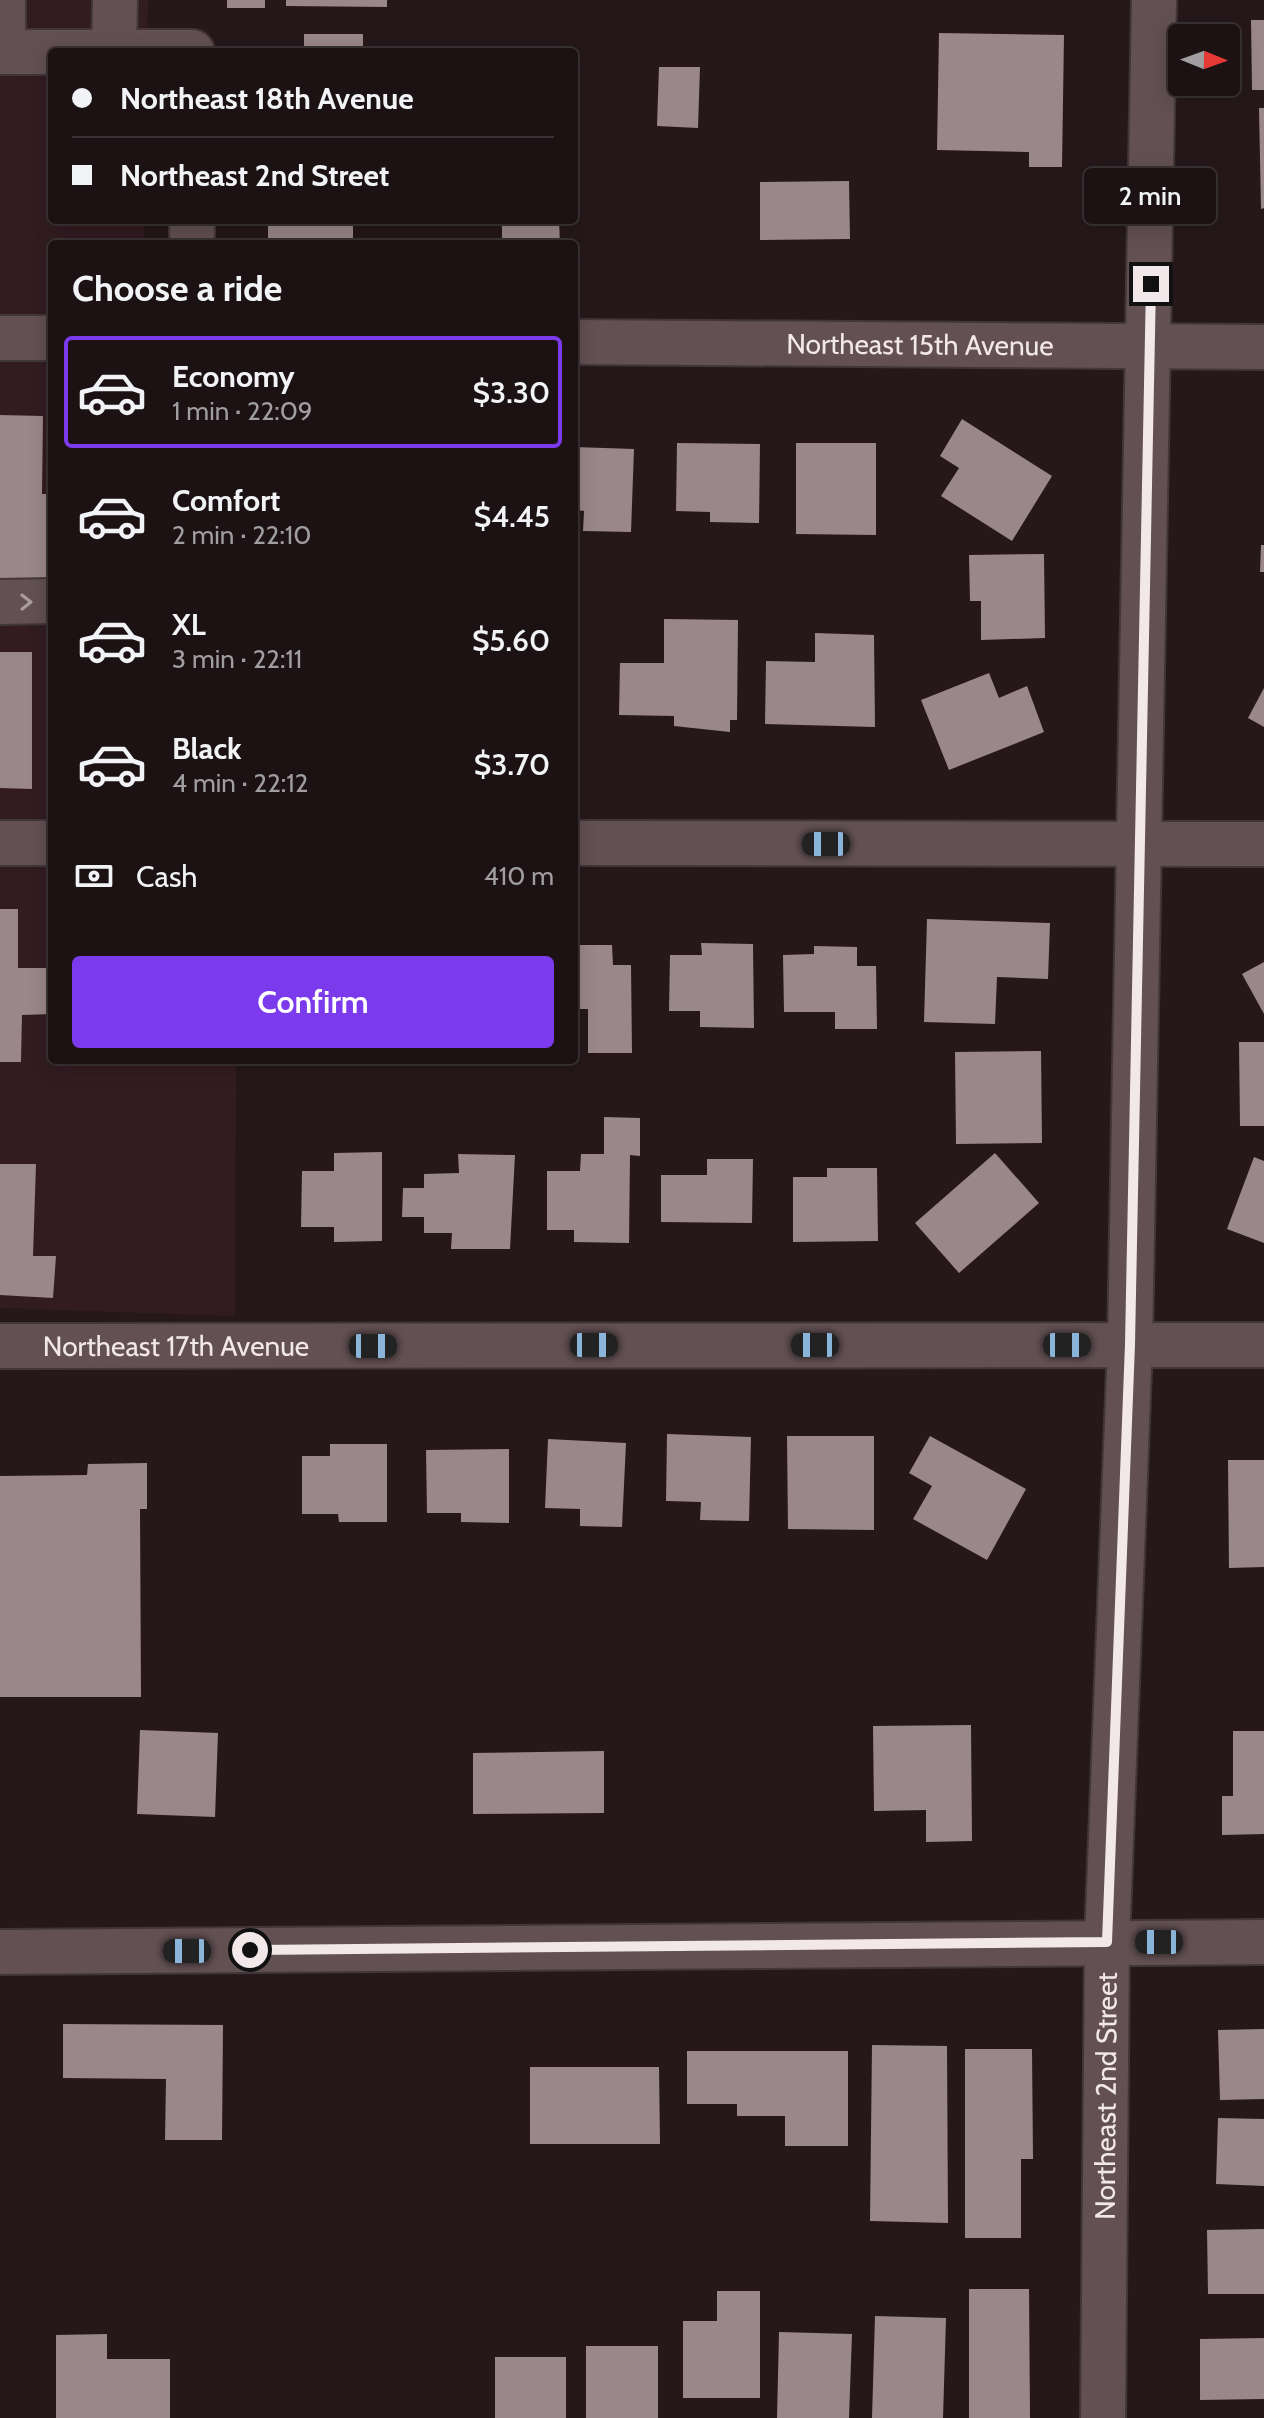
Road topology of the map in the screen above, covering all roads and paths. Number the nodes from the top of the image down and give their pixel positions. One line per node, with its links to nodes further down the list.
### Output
1 (3, 0): 5 (street)
2 (115, 0): 4 (street)
3 (1154, 0): 10 (street, Northeast 2nd Street)
4 (114, 48)
5 (1, 52): 6 (street)
6 (48, 52)
7 (0, 338): 8 (street)
8 (48, 338)
9 (578, 342): 10 (street, Northeast 15th Avenue)
10 (1150, 347): 11 (street, Northeast 15th Avenue); 17 (street, Northeast 2nd Street)
11 (1264, 347)
12 (48, 601): 13 (street, one-way to 12)
13 (0, 602)
14 (0, 843): 15 (street)
15 (48, 843)
16 (578, 843): 17 (street)
17 (1140, 844): 18 (street); 19 (street, Northeast 2nd Street)
18 (1264, 844)
19 (1130, 1344): 20 (street, Northeast 17th Avenue); 21 (street, Northeast 17th Avenue); 22 (street, Northeast 2nd Street)
20 (1264, 1345)
21 (0, 1346)
22 (1107, 1942): 23 (street); 24 (street); 25 (street, Northeast 2nd Street)
23 (1264, 1942)
24 (0, 1952)
25 (1103, 2418)

